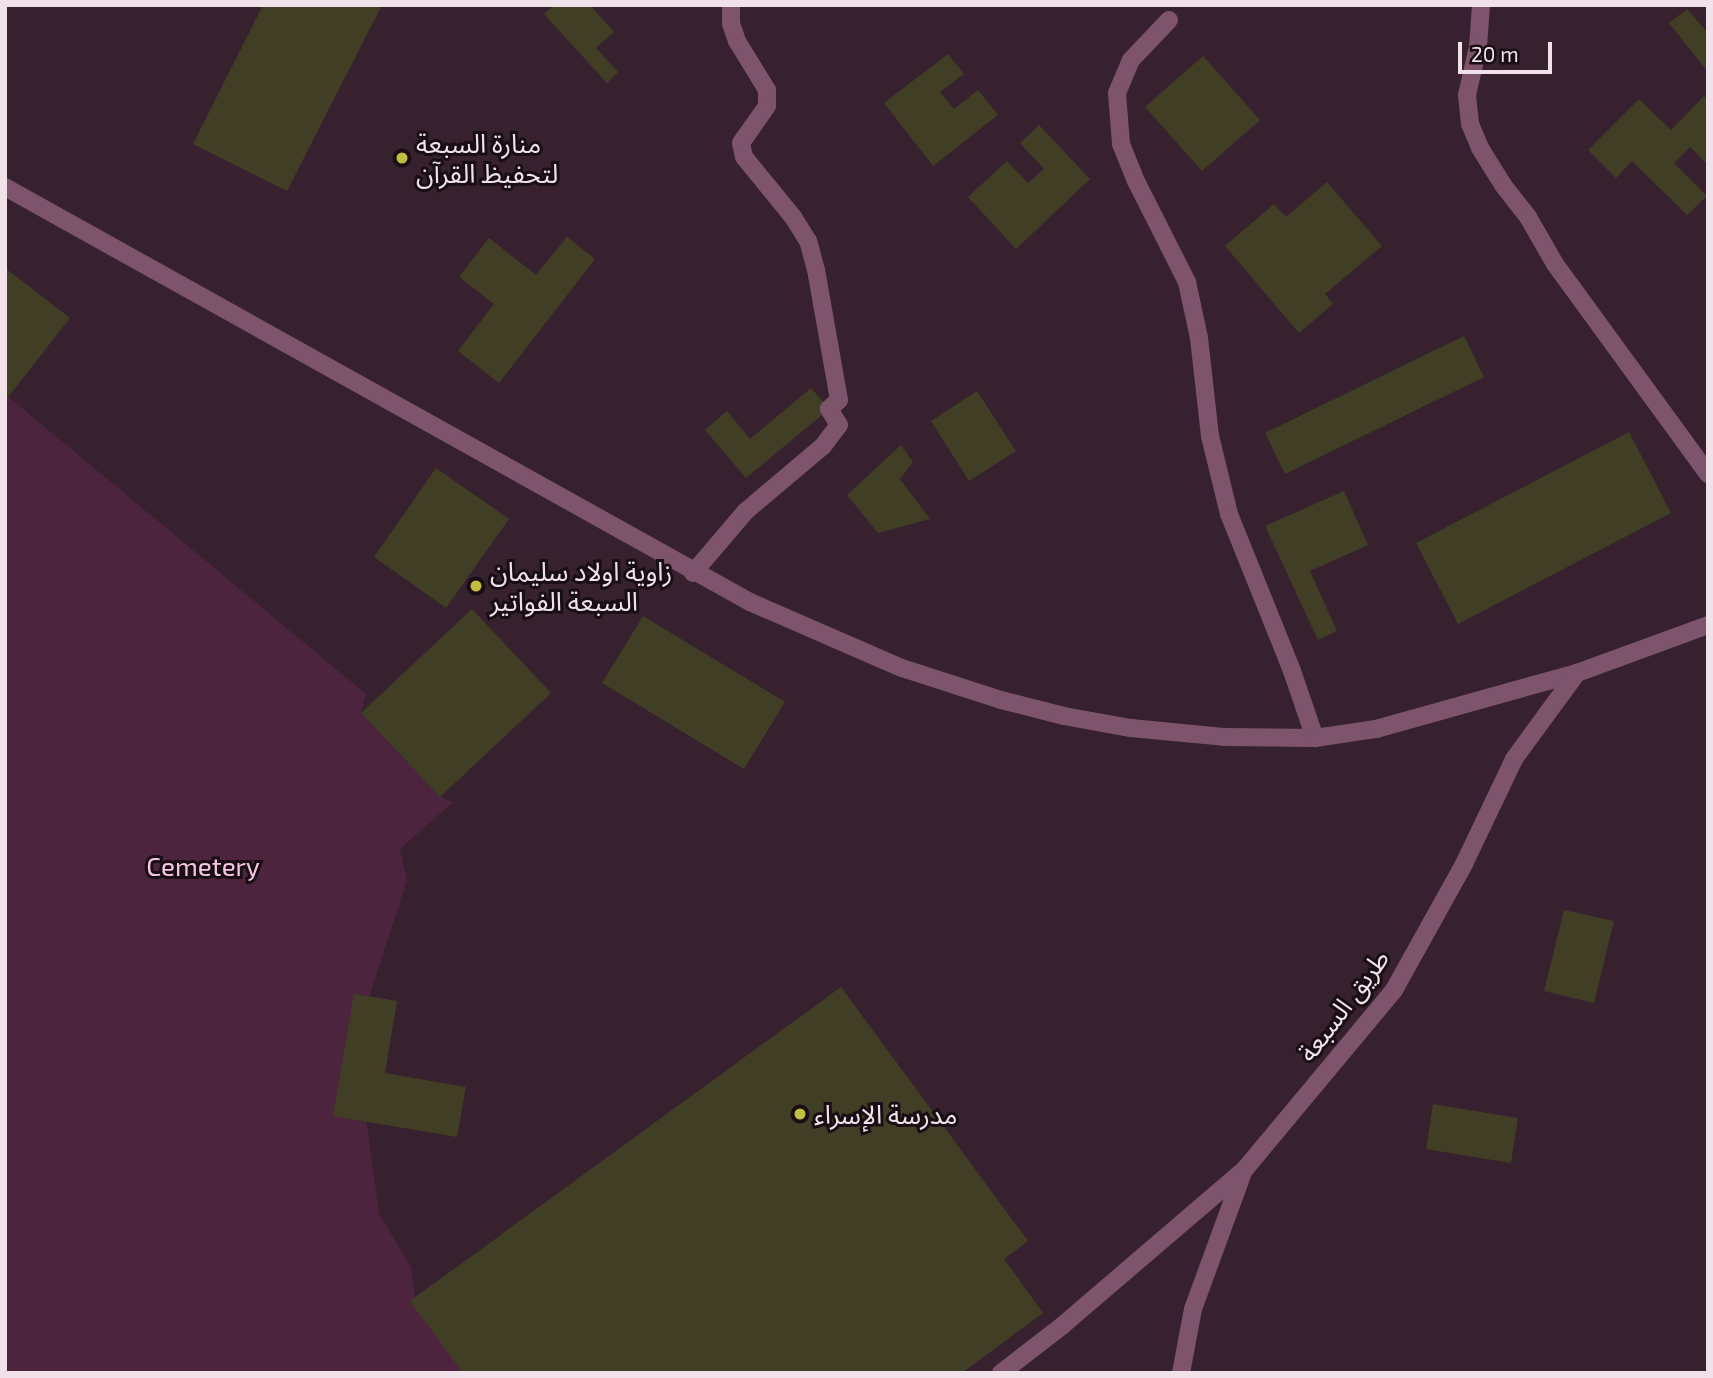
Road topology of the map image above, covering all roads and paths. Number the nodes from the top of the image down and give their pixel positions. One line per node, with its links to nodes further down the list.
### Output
1 (731, 5): 6 (street)
2 (1481, 5): 5 (street)
3 (1169, 20): 9 (street)
4 (5, 187): 6 (street)
5 (1708, 474)
6 (693, 573): 9 (street)
7 (1708, 625): 8 (street)
8 (1577, 673): 9 (street); 10 (street, طريق السبعة)
9 (1315, 738)
10 (1245, 1169): 11 (street, طريق السبعة); 12 (street)
11 (1001, 1373)
12 (1181, 1373)

